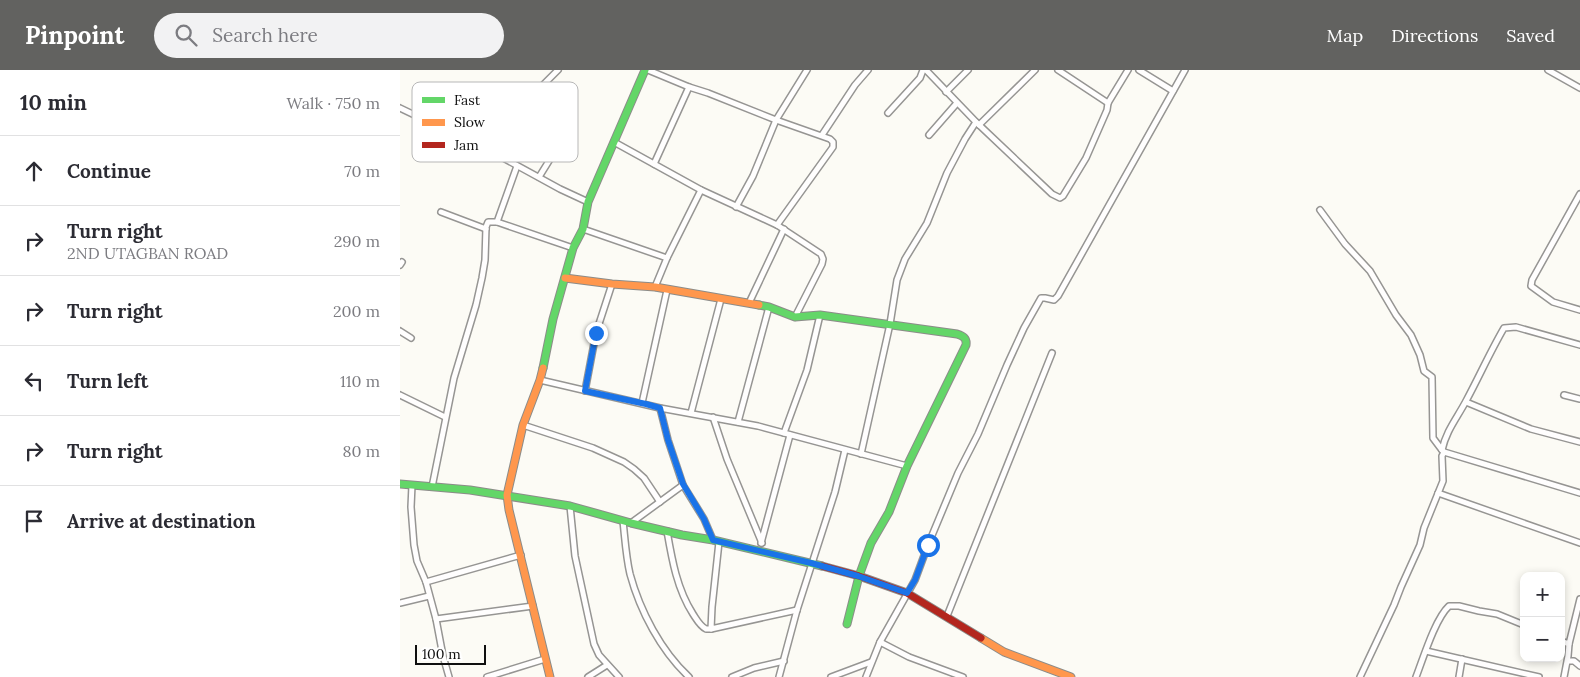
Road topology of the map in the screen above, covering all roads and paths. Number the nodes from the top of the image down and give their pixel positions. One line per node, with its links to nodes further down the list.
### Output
1 (558, 70): 13 (street)
2 (646, 70): 14 (street); 27 (street)
3 (807, 70): 23 (street)
4 (868, 70): 25 (street)
5 (924, 70): 16 (street); 21 (street)
6 (968, 70): 16 (street)
7 (1035, 70): 24 (street)
8 (1058, 70): 19 (street)
9 (1128, 70): 19 (street)
10 (1139, 70): 17 (street)
11 (1185, 70): 17 (street)
12 (1548, 70): 15 (street)
13 (546, 82)
14 (690, 87): 23 (street); 30 (street)
15 (1580, 88)
16 (946, 92): 18 (street)
17 (1173, 92): 101 (street)
18 (957, 102): 24 (street); 26 (street)
19 (1108, 103): 24 (street)
20 (400, 108): 22 (street)
21 (888, 113)
22 (412, 114)
23 (776, 120): 25 (street); 36 (street)
24 (977, 124): 56 (street)
25 (822, 135): 40 (street)
26 (929, 135)
27 (614, 142): 30 (street); 35 (street)
28 (510, 162): 31 (street)
29 (548, 162): 32 (street)
30 (654, 164): 33 (street)
31 (517, 166): 32 (street); 39 (street)
32 (538, 177): 35 (street)
33 (701, 190): 36 (street); 45 (street)
34 (1580, 194): 53 (street)
35 (588, 202): 42 (street)
36 (736, 207): 40 (street)
37 (1320, 210): 78 (street)
38 (441, 212): 41 (street)
39 (497, 222): 41 (street); 44 (street)
40 (777, 225): 43 (street)
41 (486, 229): 70 (street)
42 (583, 229): 44 (street); 45 (street)
43 (784, 230): 51 (street); 55 (street)
44 (573, 248): 46 (street)
45 (668, 258): 48 (street)
46 (565, 278): 47 (street); 61 (street)
47 (612, 284): 48 (street); 62 (street)
48 (655, 287): 49 (street)
49 (667, 290): 50 (street); 67 (street)
50 (721, 299): 51 (street); 69 (street)
51 (749, 303): 52 (street)
52 (769, 306): 55 (street); 72 (street)
53 (1580, 310)
54 (820, 315): 55 (street); 56 (street); 74 (street)
55 (795, 317)
56 (890, 324): 79 (street); 80 (street)
57 (400, 331): 58 (street)
58 (411, 338)
59 (1580, 345): 66 (street)
60 (1052, 353): 108 (street)
61 (540, 380): 62 (street); 73 (street)
62 (585, 391): 67 (street)
63 (400, 395): 70 (street)
64 (1564, 395): 65 (street)
65 (1580, 398)
66 (1466, 402): 76 (street); 78 (street)
67 (642, 403): 68 (street)
68 (660, 408): 69 (street); 82 (street)
69 (691, 413): 71 (street)
70 (445, 417): 84 (street)
71 (713, 417): 72 (street); 94 (street)
72 (738, 422): 74 (street)
73 (523, 425): 87 (street); 88 (street)
74 (784, 433): 75 (street)
75 (790, 435): 77 (street); 94 (street)
76 (1580, 442)
77 (845, 450): 79 (street); 98 (street)
78 (1443, 451): 85 (street); 86 (street)
79 (861, 454): 80 (street)
80 (907, 466): 99 (street)
81 (400, 484): 83 (street)
82 (683, 484): 88 (street); 93 (street)
83 (412, 486): 84 (street); 100 (street)
84 (432, 487): 87 (street)
85 (1438, 493): 95 (street); 137 (street)
86 (1580, 493)
87 (506, 495): 89 (street); 97 (street)
88 (660, 502): 91 (street)
89 (570, 506): 90 (street); 122 (street)
90 (623, 521): 91 (street); 130 (street)
91 (631, 523): 92 (street)
92 (667, 531): 93 (street); 112 (street)
93 (716, 541): 96 (street); 112 (street)
94 (762, 543): 96 (street)
95 (1580, 544)
96 (759, 551): 98 (street)
97 (521, 555): 100 (street); 105 (street)
98 (811, 563): 99 (street); 106 (street)
99 (858, 576): 101 (street); 111 (street)
100 (426, 582): 102 (street)
101 (907, 593): 108 (street); 113 (street)
102 (430, 596): 104 (street); 109 (street)
103 (1580, 599): 107 (street)
104 (400, 603)
105 (532, 606): 109 (street); 117 (street)
106 (796, 610): 112 (street); 119 (street)
107 (1578, 613): 115 (street)
108 (947, 616): 136 (street)
109 (436, 619): 125 (street)
110 (1520, 623): 116 (street)
111 (847, 624)
112 (711, 629)
113 (880, 642): 121 (street); 135 (street)
114 (1565, 642): 115 (street)
115 (1569, 644): 120 (street)
116 (1426, 651): 118 (street); 138 (street)
117 (544, 659): 126 (street); 127 (street)
118 (1462, 659): 124 (street); 139 (street)
119 (784, 661): 131 (street); 132 (street)
120 (1568, 661): 123 (street); 141 (street)
121 (871, 662): 133 (street); 134 (street)
122 (607, 665): 128 (street); 129 (street)
123 (1580, 666)
124 (1513, 675): 140 (street)
125 (449, 677)
126 (486, 677)
127 (550, 677)
128 (588, 677)
129 (619, 677)
130 (689, 677)
131 (732, 677)
132 (779, 677)
133 (831, 677)
134 (866, 677)
135 (963, 677)
136 (1072, 677)
137 (1360, 677)
138 (1416, 677)
139 (1459, 677)
140 (1538, 677)
141 (1564, 677)

